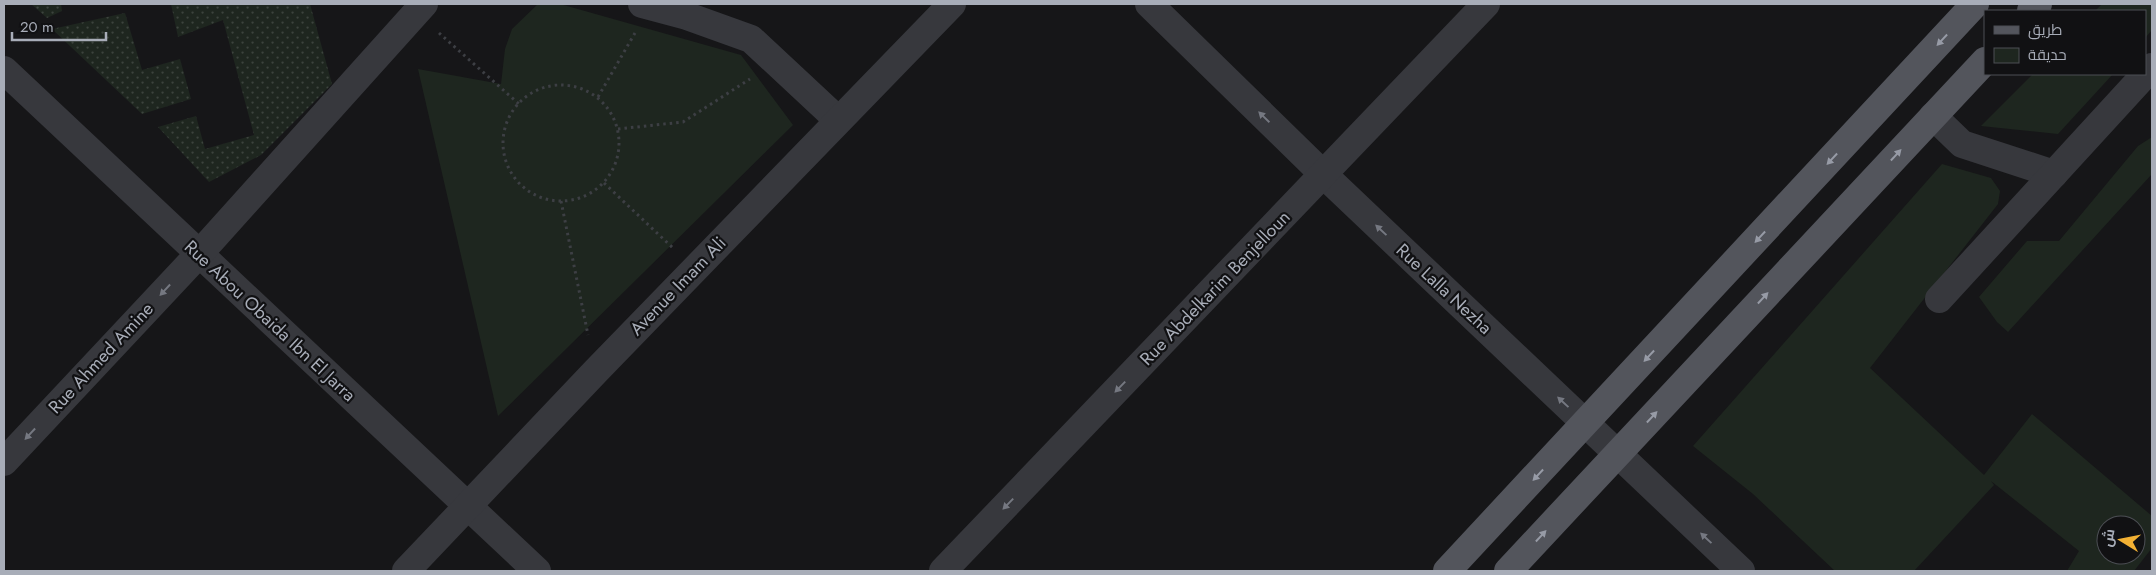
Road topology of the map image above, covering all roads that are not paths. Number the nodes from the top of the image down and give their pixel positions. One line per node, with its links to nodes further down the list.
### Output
1 (952, 4): 11 (street, Avenue Imam Ali)
2 (1149, 4): 13 (street, Rue Lalla Nezha, one-way to 2)
3 (1486, 4): 13 (street, Rue Abdelkarim Benjelloun)
4 (1975, 4): 16 (main road, one-way to 16)
5 (646, 5): 11 (street)
6 (420, 8): 14 (street, Rue Ahmed Amine)
7 (1984, 62): 10 (main road)
8 (4, 70): 14 (street, Rue Abou Obaida Ibn El Jarra)
9 (2145, 75): 12 (street)
10 (1933, 116): 12 (street); 17 (main road, one-way to 10)
11 (838, 120): 19 (street, Avenue Imam Ali)
12 (2054, 174): 15 (street)
13 (1324, 175): 16 (street, Rue Lalla Nezha, one-way to 13); 22 (street, Rue Abdelkarim Benjelloun, one-way to 22)
14 (199, 254): 18 (street, Rue Ahmed Amine, one-way to 18); 19 (street, Rue Abou Obaida Ibn El Jarra)
15 (1939, 299)
16 (1586, 424): 17 (street, Rue Lalla Nezha); 23 (main road, one-way to 23)
17 (1618, 454): 24 (main road, one-way to 17); 25 (street, Rue Lalla Nezha, one-way to 17)
18 (4, 462)
19 (466, 506): 20 (street, Avenue Imam Ali); 21 (street, Rue Abou Obaida Ibn El Jarra)
20 (406, 571)
21 (536, 571)
22 (943, 571)
23 (1447, 571)
24 (1508, 571)
25 (1742, 571)

